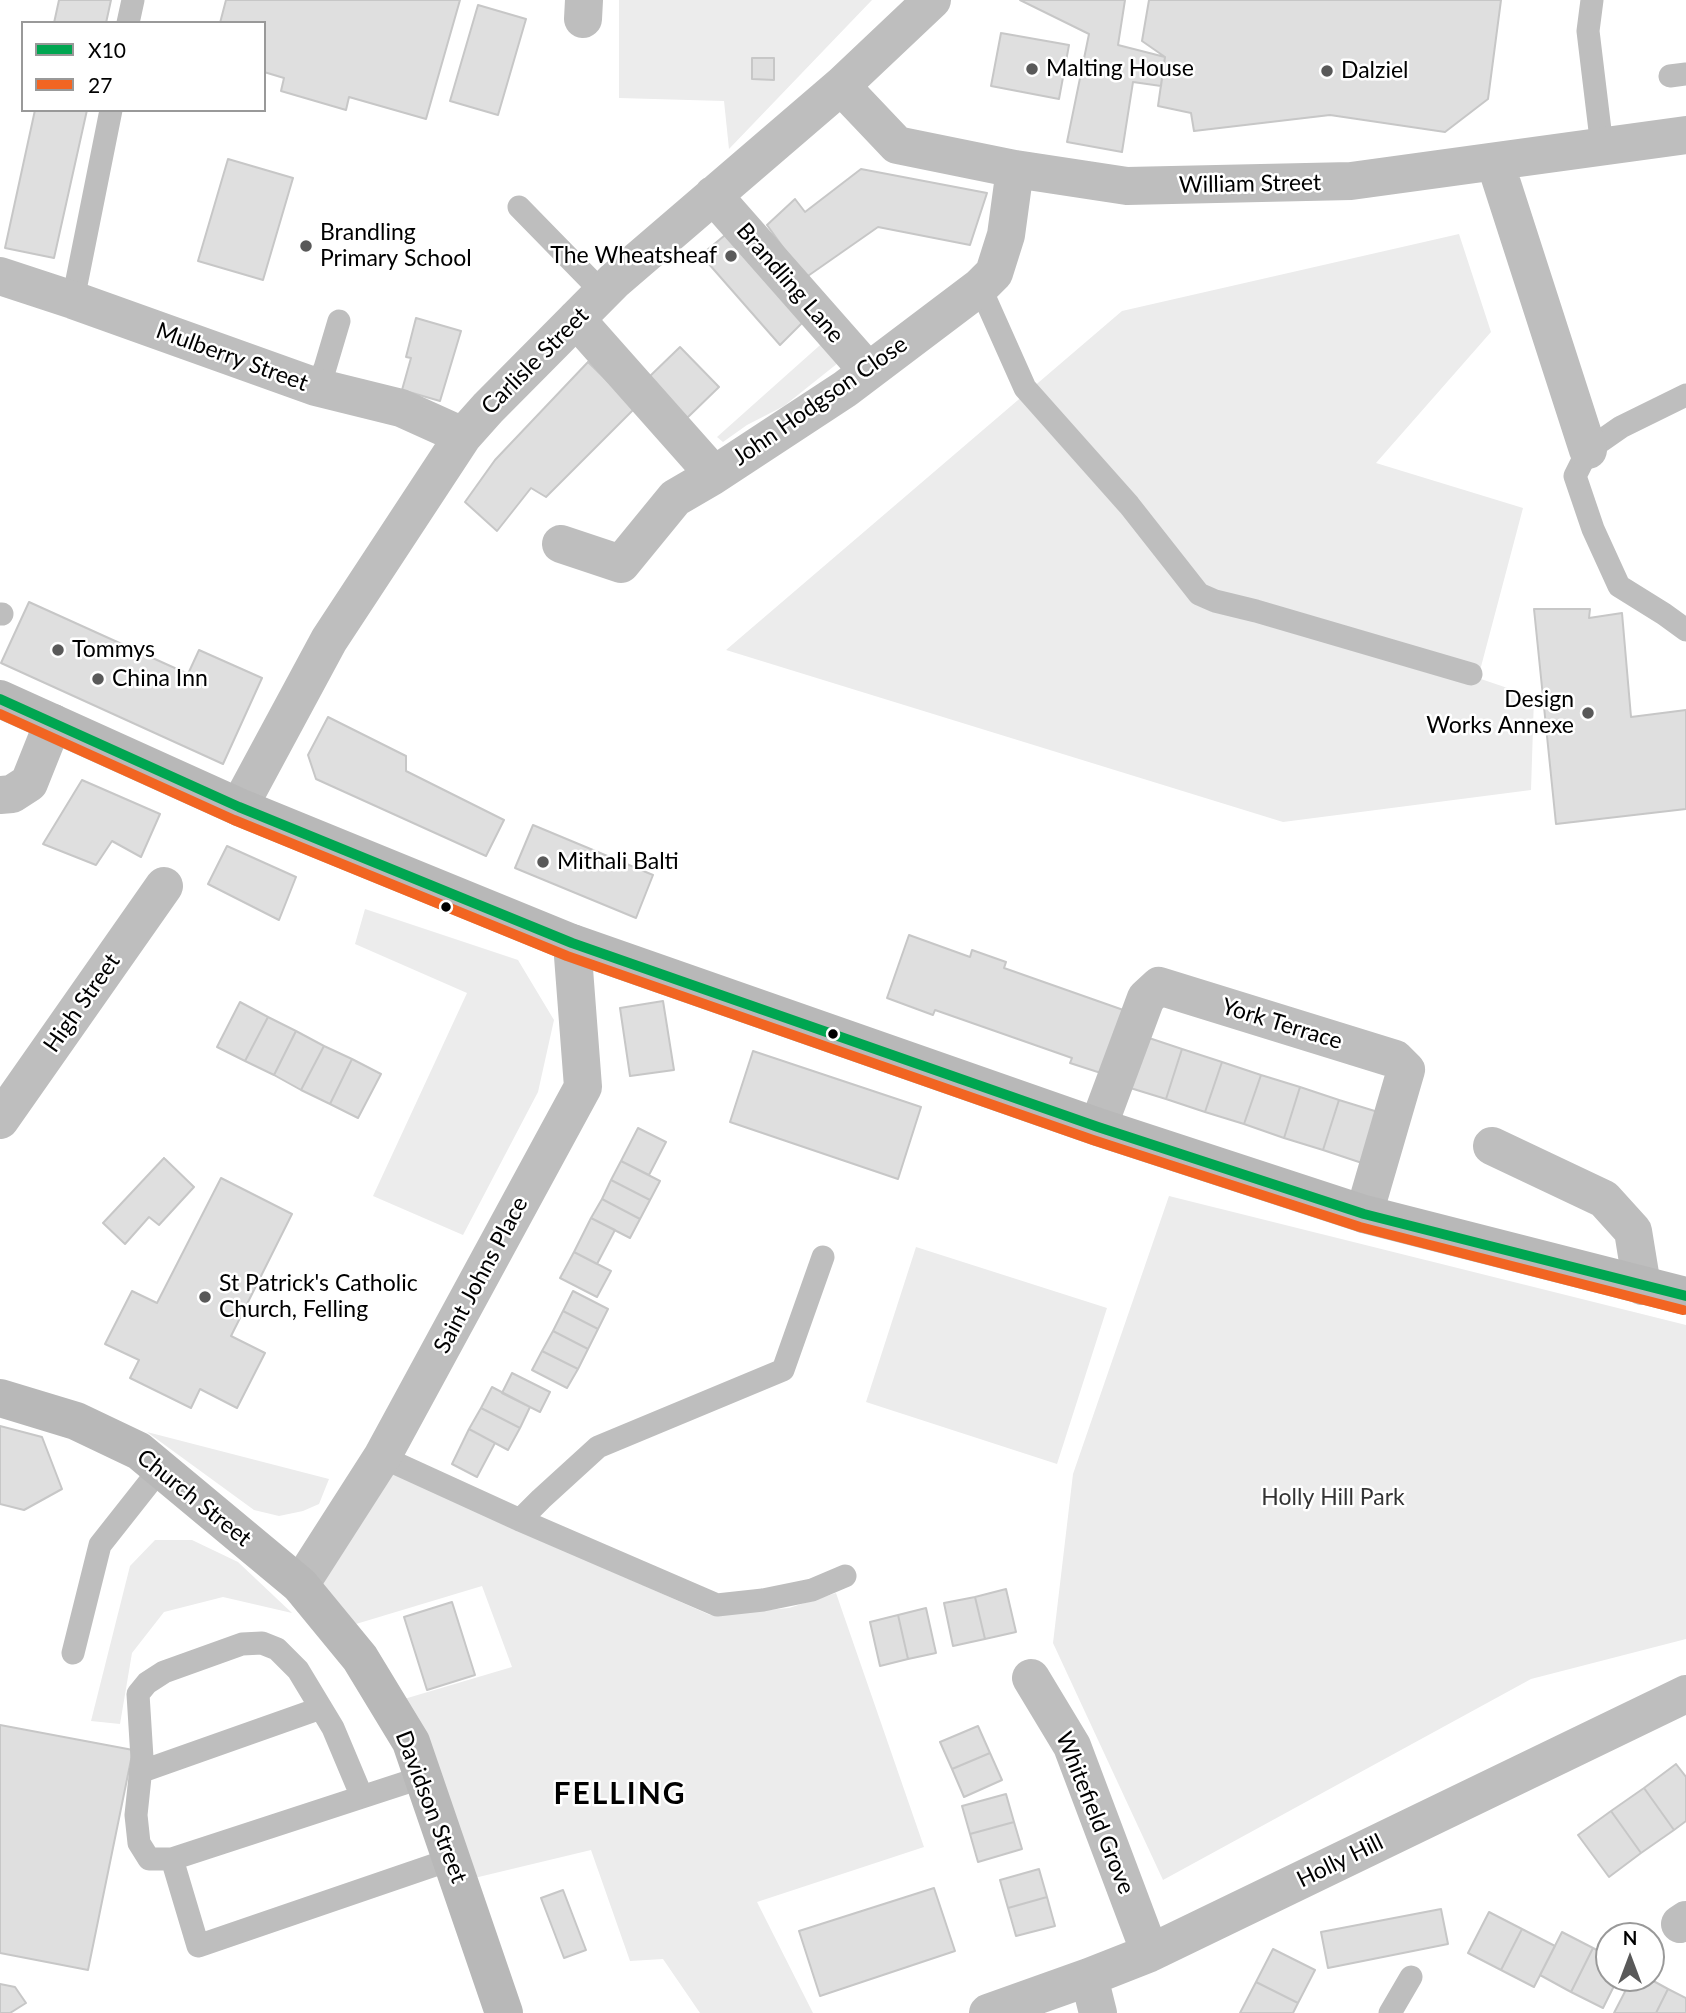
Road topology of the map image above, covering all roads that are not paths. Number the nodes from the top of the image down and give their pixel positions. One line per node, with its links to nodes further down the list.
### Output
1 (132, 0): 4 (lane)
2 (932, 0): 5 (street, Carlisle Street)
3 (1592, 0): 8 (lane)
4 (128, 21)
5 (841, 86): 10 (street, William Street); 11 (street, Carlisle Street)
6 (111, 112): 16 (lane)
7 (1686, 135): 8 (street, William Street)
8 (1602, 147): 9 (street, William Street)
9 (1495, 162): 10 (street, William Street); 23 (street)
10 (1015, 169): 14 (street, John Hodgson Close)
11 (713, 195): 15 (street, Carlisle Street); 19 (street, Brandling Lane)
12 (519, 207): 15 (lane)
13 (0, 276): 16 (street, Mulberry Street)
14 (980, 287): 19 (street, John Hodgson Close); 27 (lane)
15 (603, 293): 17 (street, Carlisle Street)
16 (73, 300): 20 (street, Mulberry Street)
17 (576, 319): 22 (street, Carlisle Street); 24 (street)
18 (339, 321): 20 (lane)
19 (868, 371): 24 (street, John Hodgson Close)
20 (316, 387): 22 (street, Mulberry Street)
21 (1686, 395): 23 (lane)
22 (463, 436): 31 (street, Carlisle Street)
23 (1588, 450): 26 (lane)
24 (711, 477): 25 (street, John Hodgson Close)
25 (561, 544)
26 (1686, 630)
27 (1471, 674)
28 (0, 699): 29 (main road)
29 (53, 723): 30 (street); 31 (main road)
30 (0, 795)
31 (239, 807): 33 (main road)
32 (164, 886): 34 (street, High Street)
33 (572, 943): 35 (main road); 42 (street, Saint Johns Place)
34 (0, 1120)
35 (1098, 1127): 37 (main road); 37 (street, York Terrace)
36 (1492, 1146): 39 (street)
37 (1364, 1214): 39 (main road)
38 (823, 1257): 44 (lane)
39 (1642, 1286): 40 (main road)
40 (1686, 1296)
41 (0, 1398): 43 (main road, Church Street)
42 (382, 1457): 44 (lane); 46 (street, Saint Johns Place)
43 (160, 1469): 46 (main road, Church Street); 47 (lane)
44 (520, 1520): 45 (lane)
45 (845, 1576)
46 (300, 1584): 52 (main road, Davidson Street)
47 (73, 1653)
48 (1031, 1678): 56 (street, Whitefield Grove)
49 (1686, 1694): 56 (street, Holly Hill)
50 (321, 1708): 51 (lane); 51 (lane); 53 (lane)
51 (140, 1772): 54 (lane)
52 (423, 1777): 53 (lane); 55 (main road, Davidson Street)
53 (362, 1797): 54 (lane)
54 (172, 1859): 55 (lane)
55 (452, 1859): 59 (main road, Davidson Street)
56 (1150, 1953): 58 (street, Holly Hill)
57 (1411, 1977): 61 (lane)
58 (1094, 1995): 60 (street, Holly Hill)
59 (504, 2013)
60 (988, 2013)
61 (1390, 2013)

